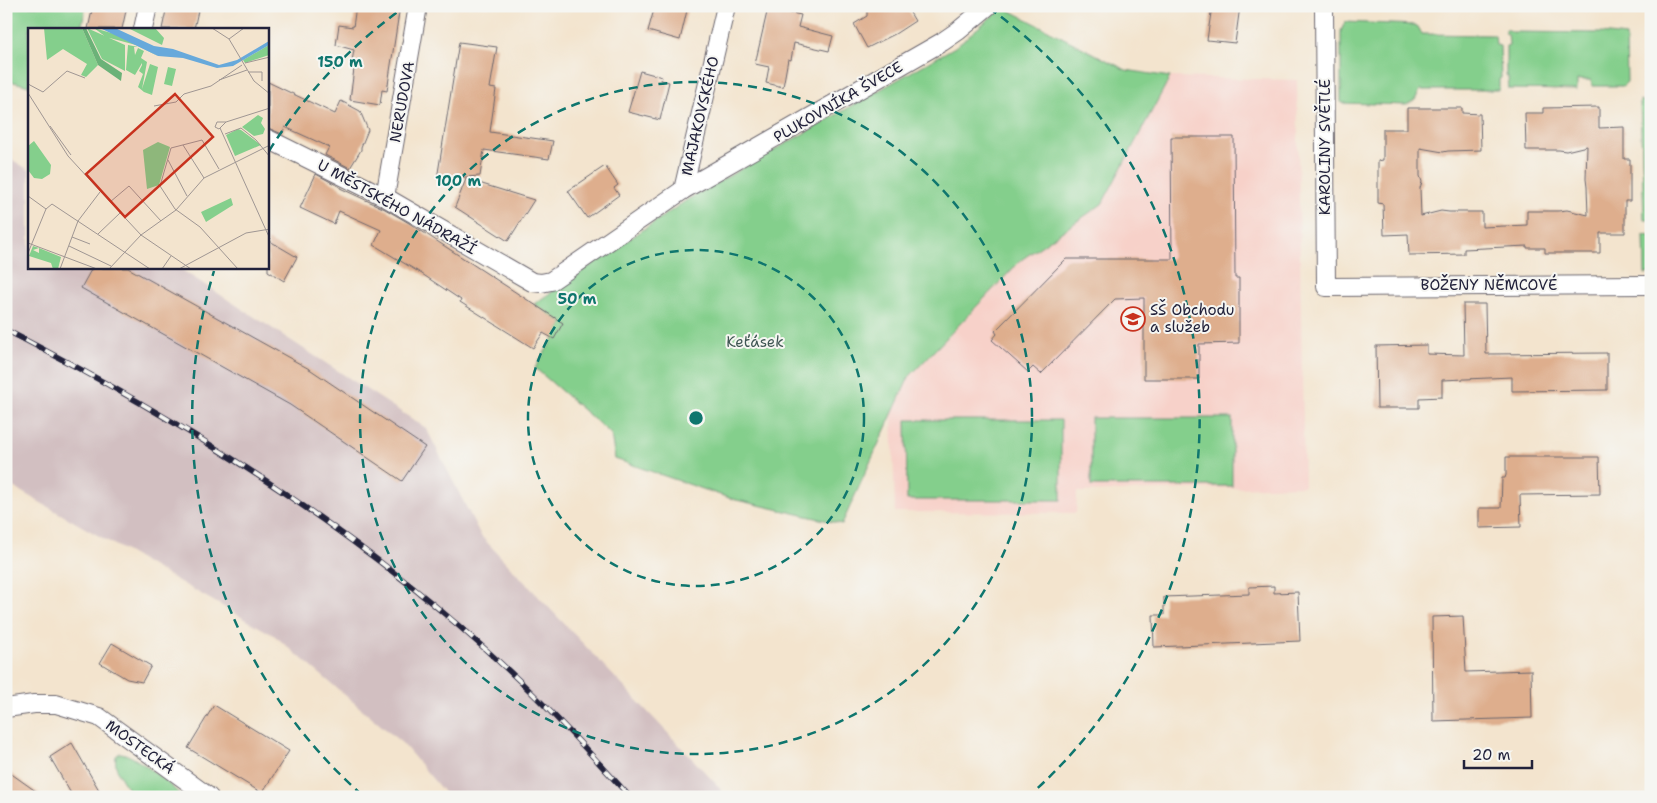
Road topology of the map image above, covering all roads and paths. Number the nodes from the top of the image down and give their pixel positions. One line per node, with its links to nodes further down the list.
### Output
1 (148, 6): 6 (street)
2 (418, 6): 9 (street, NERUDOVA)
3 (726, 6): 8 (street, MAJAKOVSKÉHO)
4 (988, 6): 8 (street, PLUKOVNÍKA ŠVECE)
5 (1324, 6): 12 (street, KAROLINY SVĚTLÉ)
6 (143, 28)
7 (269, 140): 9 (street, U MĚSTSKÉHO NÁDRAŽÍ)
8 (683, 190): 10 (street, MAJAKOVSKÉHO)
9 (385, 198): 10 (street, U MĚSTSKÉHO NÁDRAŽÍ)
10 (525, 278)
11 (1651, 285): 12 (street, BOŽENY NĚMCOVÉ)
12 (1326, 287)
13 (6, 708): 14 (street, MOSTECKÁ)
14 (209, 797)

